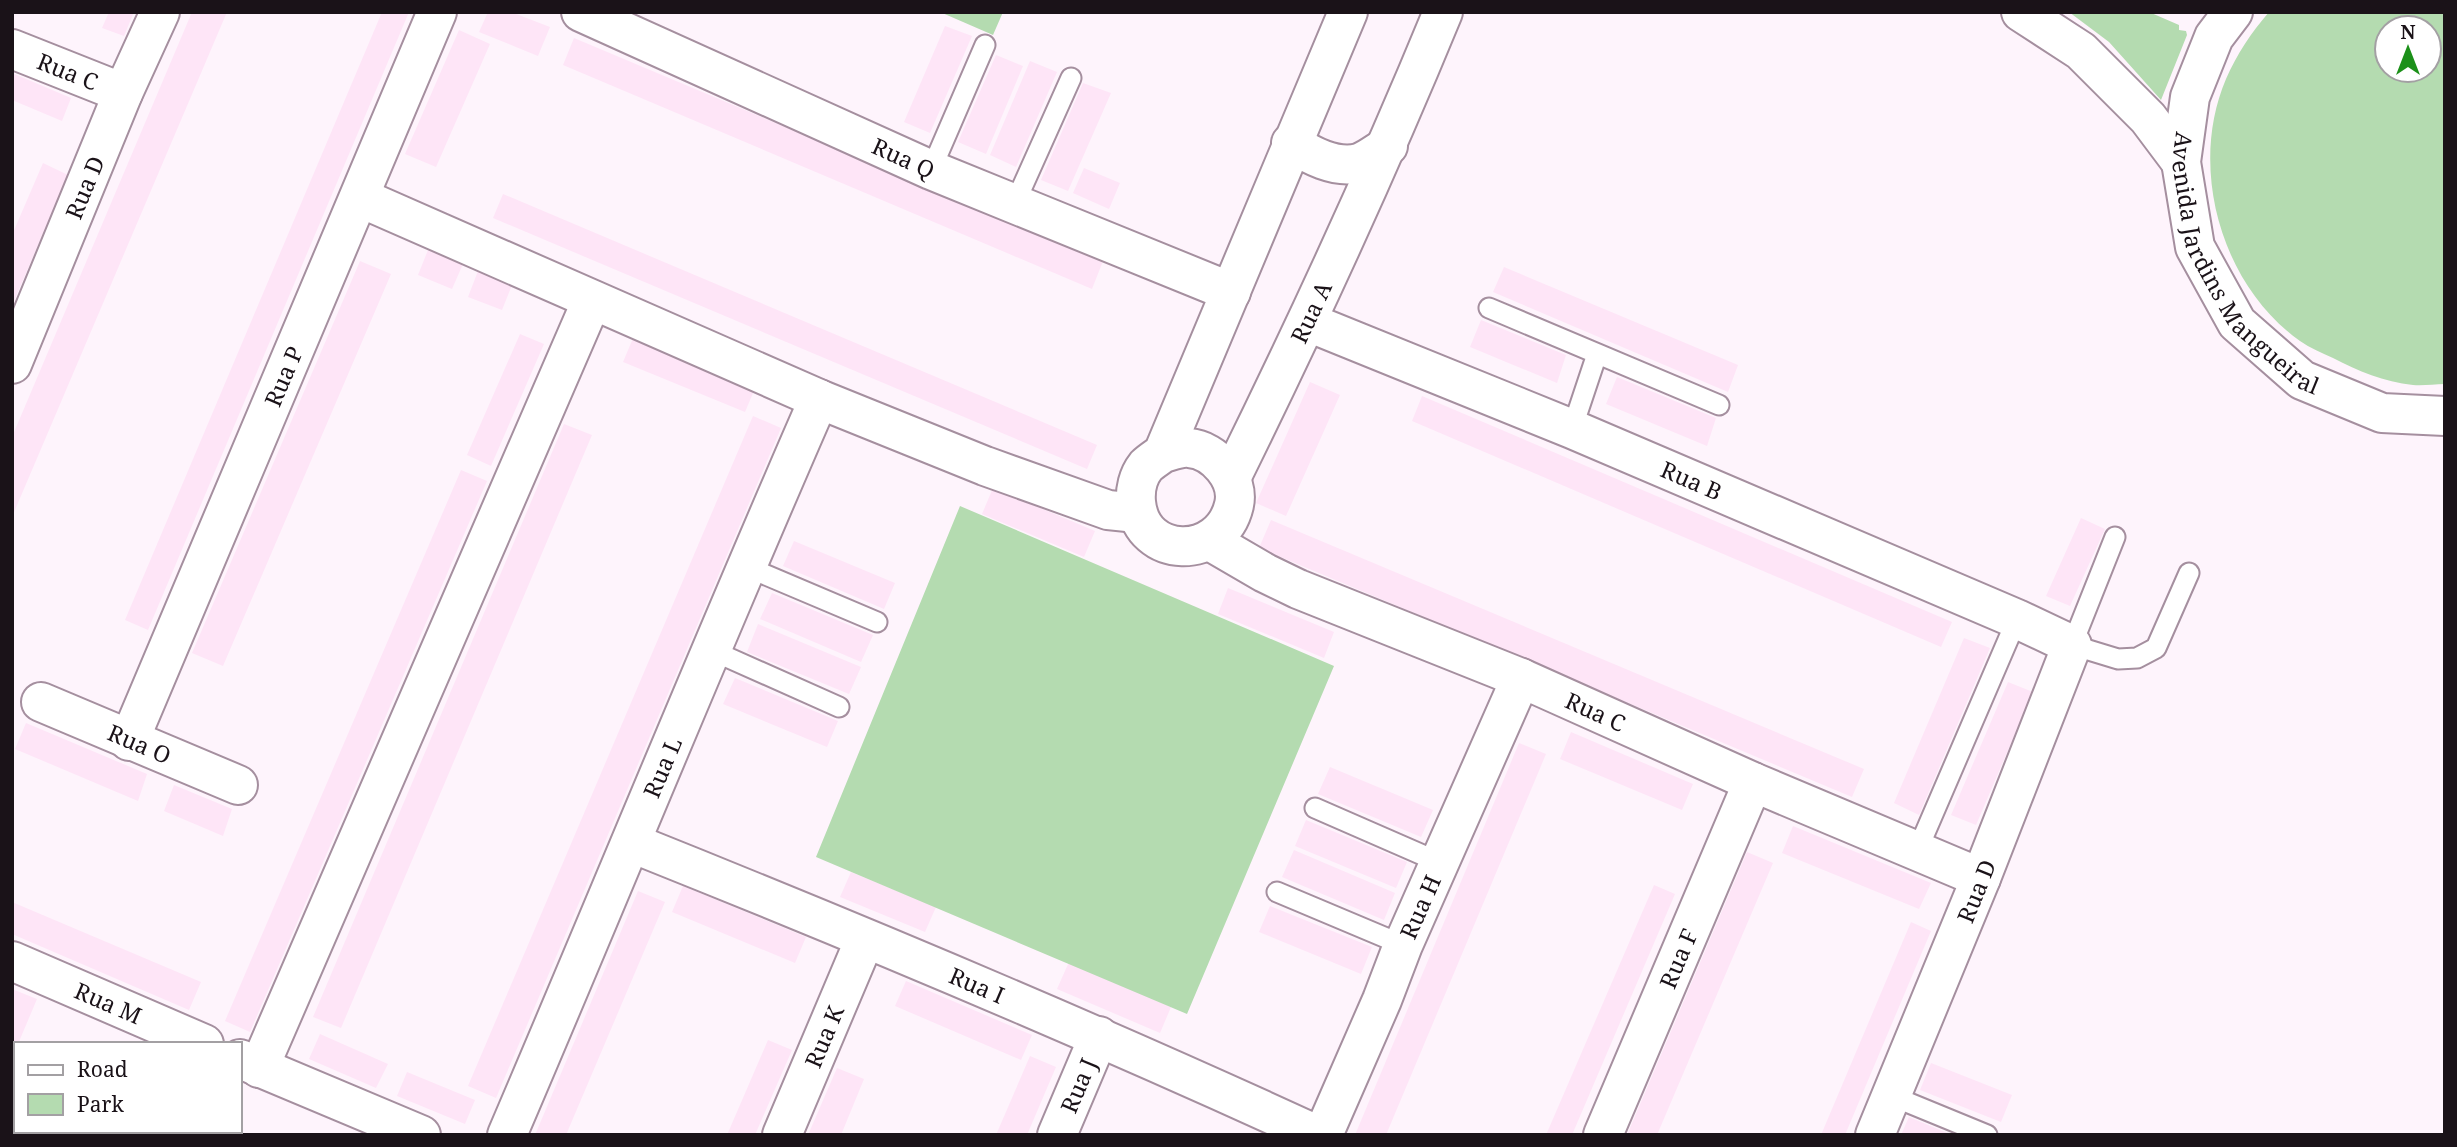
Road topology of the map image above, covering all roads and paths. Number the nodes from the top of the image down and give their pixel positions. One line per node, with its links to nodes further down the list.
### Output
1 (160, 12): 11 (street, Rua D)
2 (437, 12): 16 (street, Rua P)
3 (581, 12): 15 (street, Rua Q)
4 (1348, 12): 12 (street)
5 (1443, 12): 13 (street, Rua A)
6 (2021, 12): 14 (street)
7 (2233, 12): 14 (street, Avenida Jardins Mangueiral)
8 (985, 45): 15 (lane)
9 (12, 49): 11 (street, Rua C)
10 (1071, 78): 17 (lane)
11 (123, 93): 23 (street, Rua D)
12 (1291, 143): 13 (street); 18 (street)
13 (1388, 146): 21 (street, Rua A)
14 (2181, 162): 26 (street, Avenida Jardins Mangueiral)
15 (932, 170): 17 (street, Rua Q)
16 (361, 198): 19 (street); 42 (street, Rua P)
17 (1015, 203): 18 (street, Rua Q)
18 (1231, 292): 28 (street)
19 (592, 300): 24 (street); 56 (street)
20 (1489, 308): 22 (lane)
21 (1308, 322): 27 (street, Rua B); 29 (street, Rua A)
22 (1598, 354): 25 (lane); 27 (lane)
23 (12, 363)
24 (819, 399): 30 (street); 33 (street, Rua L)
25 (1719, 405)
26 (2445, 416)
27 (1572, 429): 35 (street, Rua B)
28 (1163, 453): 29 (street); 30 (street)
29 (1231, 478): 32 (street, Rua A)
30 (1137, 513): 32 (street)
31 (2115, 537): 37 (lane)
32 (1210, 541): 39 (street, Rua C)
33 (747, 567): 36 (lane); 38 (street, Rua L)
34 (2189, 573): 37 (lane)
35 (2017, 619): 37 (street, Rua B); 47 (lane)
36 (877, 622)
37 (2072, 645): 49 (street, Rua D)
38 (711, 650): 41 (lane); 46 (street, Rua L)
39 (1521, 678): 43 (street, Rua C); 48 (street, Rua H)
40 (41, 702): 42 (street, Rua O)
41 (839, 707)
42 (129, 741): 44 (street, Rua O)
43 (1753, 782): 47 (street, Rua C); 64 (street, Rua F)
44 (238, 785)
45 (1315, 808): 48 (lane)
46 (632, 843): 51 (street, Rua I); 59 (street, Rua L)
47 (1918, 849): 49 (street, Rua C)
48 (1441, 863): 52 (street, Rua H)
49 (1981, 878): 57 (street, Rua D)
50 (1277, 892): 52 (lane)
51 (865, 939): 54 (street, Rua I); 60 (street, Rua K)
52 (1403, 945): 63 (street, Rua H)
53 (12, 961): 55 (street, Rua M)
54 (1099, 1036): 61 (street, Rua J); 62 (street, Rua I)
55 (199, 1042)
56 (250, 1064): 58 (street)
57 (1892, 1096): 65 (street, Rua D); 66 (lane)
58 (414, 1133)
59 (507, 1135)
60 (782, 1135)
61 (1056, 1135)
62 (1317, 1135)
63 (1323, 1135)
64 (1603, 1135)
65 (1875, 1135)
66 (1987, 1135)

